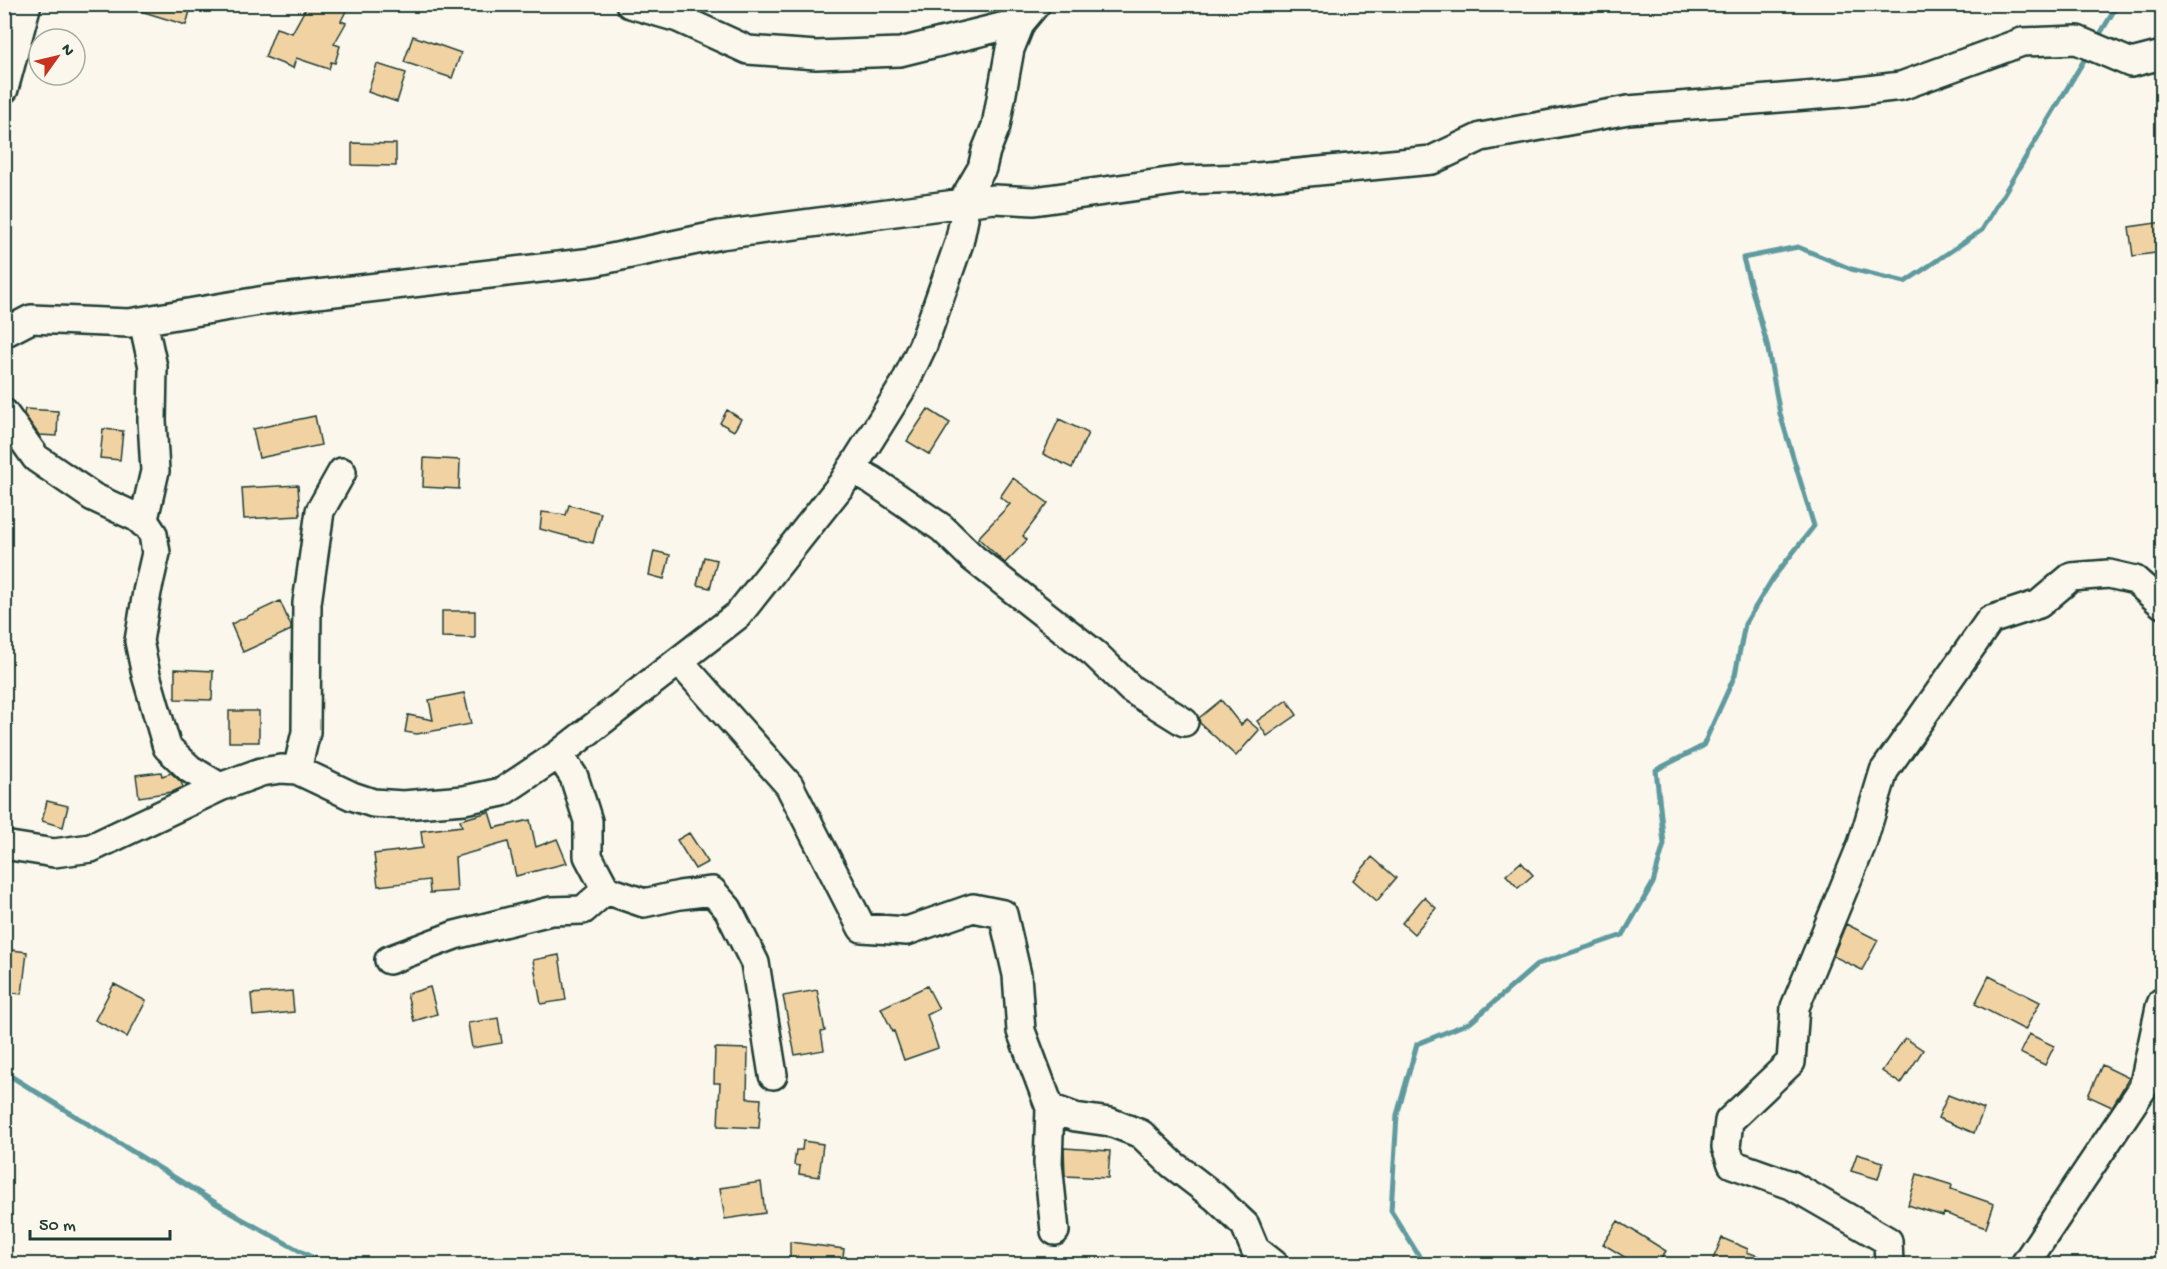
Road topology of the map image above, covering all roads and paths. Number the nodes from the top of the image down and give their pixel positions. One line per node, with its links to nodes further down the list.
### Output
1 (27, 4): 5 (street)
2 (630, 4): 3 (street)
3 (1029, 13): 6 (street)
4 (2163, 55): 6 (street)
5 (4, 89)
6 (962, 204): 7 (street); 10 (street)
7 (143, 321): 8 (street); 12 (street)
8 (4, 333)
9 (4, 413): 12 (street)
10 (851, 469): 14 (street); 15 (street)
11 (342, 472): 17 (street)
12 (143, 523): 18 (street)
13 (2163, 604): 27 (street)
14 (679, 661): 16 (street); 24 (street)
15 (1184, 722)
16 (559, 754): 17 (street); 20 (street)
17 (297, 770): 18 (street)
18 (220, 787): 19 (street)
19 (4, 845)
20 (606, 890): 21 (street); 23 (street)
21 (389, 960)
22 (2163, 1002): 28 (street)
23 (773, 1075)
24 (1050, 1108): 25 (street); 26 (street)
25 (1055, 1231)
26 (1274, 1264)
27 (1889, 1264)
28 (2025, 1264)

